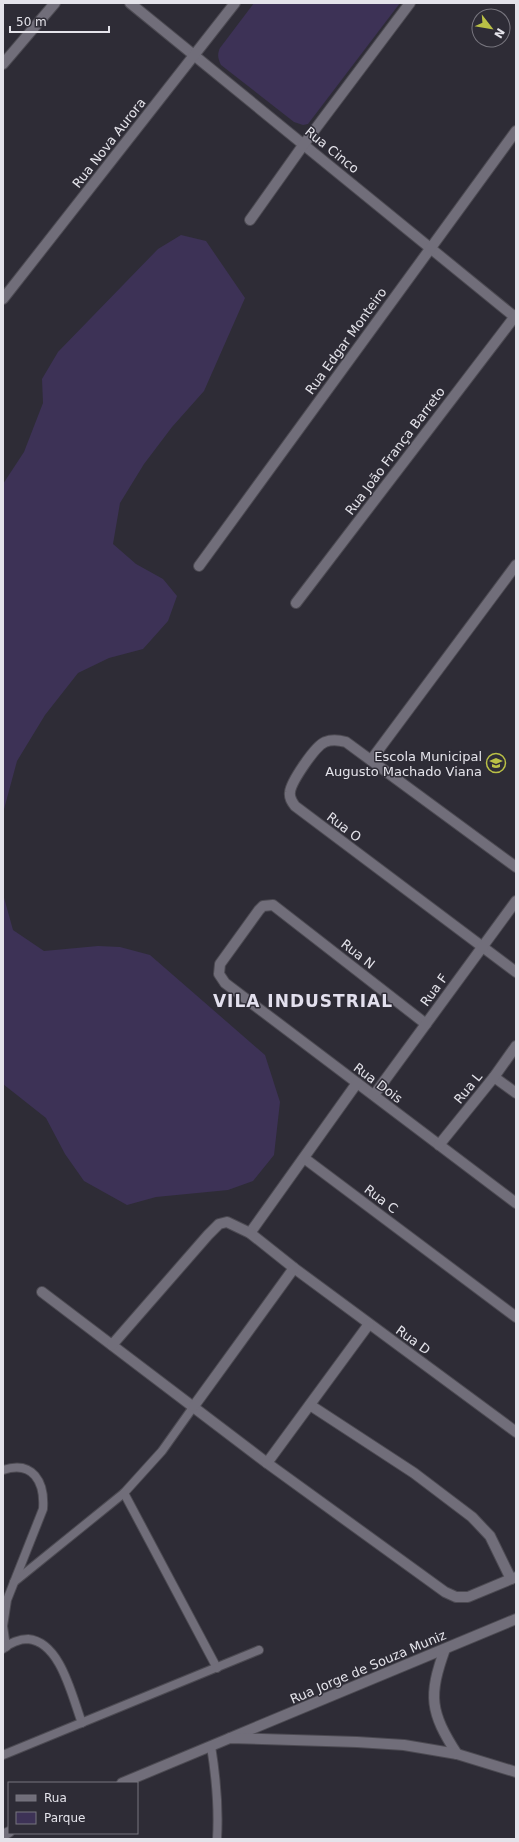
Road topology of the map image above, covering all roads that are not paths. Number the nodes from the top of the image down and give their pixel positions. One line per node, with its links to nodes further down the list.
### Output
1 (55, 3): 6 (street)
2 (130, 3): 5 (street, Rua Cinco)
3 (235, 3): 5 (street, Rua Nova Aurora)
4 (410, 3): 8 (street)
5 (194, 56): 8 (street, Rua Cinco); 11 (street, Rua Nova Aurora)
6 (3, 64)
7 (516, 131): 10 (street, Rua Edgar Monteiro)
8 (304, 144): 9 (street); 10 (street, Rua Cinco)
9 (250, 220)
10 (430, 247): 12 (street, Rua Cinco); 14 (street, Rua Edgar Monteiro)
11 (3, 300)
12 (516, 316): 15 (street, Rua João França Barreto)
13 (516, 565): 16 (street)
14 (199, 566)
15 (296, 603)
16 (371, 760): 17 (street); 19 (street, Rua O)
17 (516, 867)
18 (516, 901): 19 (street, Rua F)
19 (481, 947): 20 (street); 22 (street, Rua F)
20 (516, 972)
21 (225, 983): 22 (street, Rua N); 25 (street, Rua Dois)
22 (426, 1024): 27 (street, Rua F)
23 (516, 1046): 24 (street, Rua L)
24 (494, 1077): 26 (street); 28 (street, Rua L)
25 (357, 1083): 27 (street, Rua Dois); 29 (street)
26 (516, 1093)
27 (374, 1095): 28 (street, Rua Dois)
28 (439, 1145): 30 (street, Rua Dois)
29 (304, 1158): 31 (street); 34 (street, Rua C)
30 (516, 1203)
31 (250, 1233): 32 (street, Rua D); 36 (street, Rua D)
32 (294, 1268): 35 (street, Rua D); 38 (street)
33 (42, 1292): 36 (street)
34 (516, 1317)
35 (369, 1324): 37 (street); 39 (street, Rua D)
36 (112, 1345): 38 (street)
37 (310, 1405): 40 (street); 43 (street)
38 (194, 1406): 40 (street); 42 (lane)
39 (516, 1432)
40 (267, 1462): 43 (street)
41 (3, 1470): 44 (lane)
42 (124, 1493): 44 (lane); 49 (lane)
43 (514, 1578)
44 (14, 1582): 46 (lane)
45 (516, 1620): 47 (street, Rua Jorge de Souza Muniz)
46 (4, 1648): 50 (lane)
47 (445, 1649): 51 (street, Rua Jorge de Souza Muniz); 53 (street)
48 (259, 1650): 49 (lane)
49 (217, 1668): 50 (lane)
50 (82, 1723): 54 (lane)
51 (230, 1738): 52 (street, Rua Jorge de Souza Muniz); 53 (street)
52 (211, 1746): 56 (street, Rua Jorge de Souza Muniz); 57 (lane)
53 (457, 1754): 55 (street)
54 (3, 1755)
55 (516, 1772)
56 (124, 1782)
57 (217, 1839)

